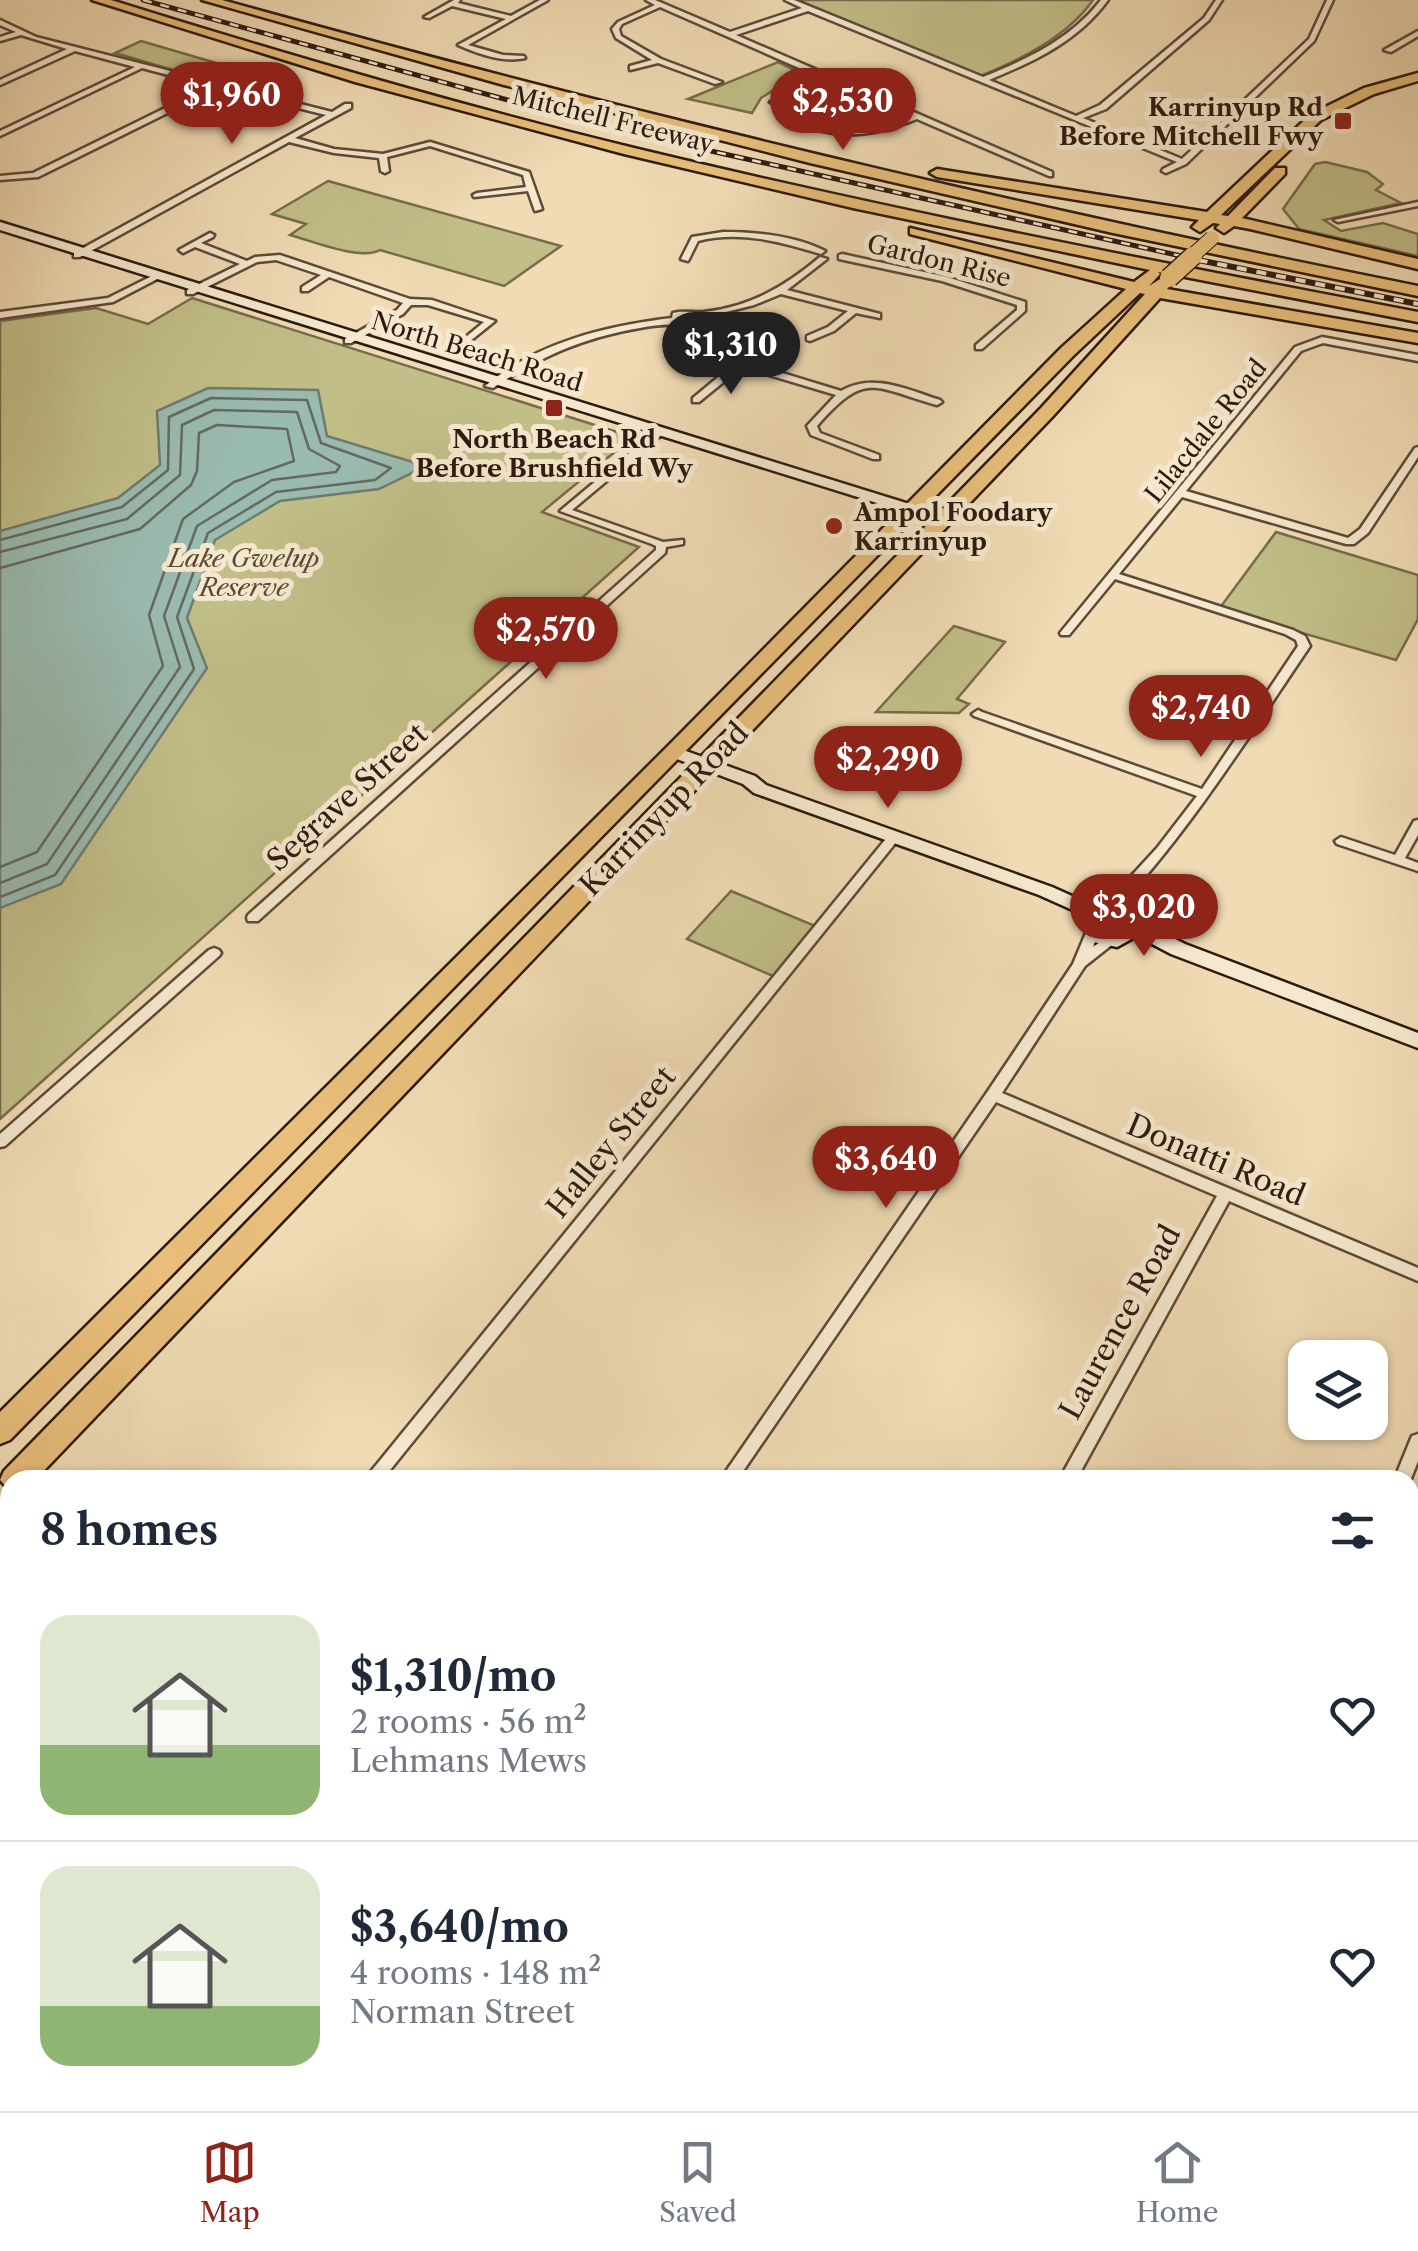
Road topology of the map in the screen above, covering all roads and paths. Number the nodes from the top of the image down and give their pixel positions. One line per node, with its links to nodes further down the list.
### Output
1 (98, 0): 42 (highway, Mitchell Freeway)
2 (208, 0): 34 (highway, Mitchell Freeway)
3 (545, 0): 13 (street)
4 (649, 0): 10 (street)
5 (788, 0): 11 (street)
6 (1105, 0): 26 (street)
7 (1219, 0): 38 (street)
8 (1330, 0): 43 (street)
9 (456, 2): 12 (street); 13 (street)
10 (660, 5): 17 (street); 22 (street)
11 (808, 8): 17 (street); 26 (street)
12 (426, 17)
13 (512, 18): 21 (street)
14 (0, 22): 15 (street)
15 (23, 32): 18 (street); 19 (street)
16 (1418, 32): 20 (street)
17 (729, 34): 36 (street)
18 (0, 40)
19 (74, 49): 23 (street); 28 (street)
20 (1388, 50)
21 (521, 58)
22 (658, 61): 24 (street); 27 (street)
23 (144, 66): 30 (street); 39 (street)
24 (633, 68)
25 (1418, 77): 37 (highway, Karrinyup Road)
26 (982, 80): 38 (street)
27 (718, 82)
28 (0, 84)
29 (1418, 84): 33 (highway, Karrinyup Road)
30 (217, 85): 35 (street); 47 (street)
31 (774, 102): 36 (street)
32 (348, 106): 35 (street)
33 (1355, 109): 37 (highway); 49 (highway, Karrinyup Road)
34 (618, 112): 51 (highway); 74 (highway, Mitchell Freeway)
35 (331, 114): 40 (street)
36 (917, 116): 46 (street)
37 (1316, 117): 52 (highway, Karrinyup Road)
38 (1077, 118): 43 (street)
39 (0, 134)
40 (288, 138): 41 (street); 63 (street)
41 (383, 156): 45 (street); 48 (street)
42 (654, 156): 68 (highway); 76 (highway, Mitchell Freeway)
43 (1182, 162): 44 (street)
44 (1166, 171)
45 (384, 172)
46 (1049, 174)
47 (0, 178)
48 (528, 189): 50 (street); 54 (street)
49 (1262, 190): 57 (highway, Karrinyup Road); 59 (highway)
50 (476, 195)
51 (1118, 204): 52 (highway); 55 (highway)
52 (1222, 204): 55 (highway, Karrinyup Road)
53 (1418, 204): 56 (street)
54 (538, 210)
55 (1208, 219): 57 (highway); 71 (highway, Karrinyup Road)
56 (1338, 220)
57 (1232, 221): 59 (highway); 71 (highway, Karrinyup Road, bridge)
58 (0, 228): 63 (main road, North Beach Road)
59 (1279, 230): 67 (highway)
60 (210, 235): 61 (street)
61 (196, 244): 62 (street); 66 (street)
62 (184, 250)
63 (77, 253): 70 (main road, North Beach Road)
64 (822, 255): 65 (street, Gardon Rise); 75 (street); 91 (street, Gardon Rise)
65 (685, 258)
66 (247, 264): 69 (street); 73 (street)
67 (1418, 264)
68 (1043, 265): 71 (highway); 86 (highway)
69 (328, 274): 72 (street); 77 (street)
70 (153, 277): 73 (main road, North Beach Road); 80 (street)
71 (1153, 283): 78 (highway); 83 (highway, Karrinyup Road); 86 (highway, Karrinyup Road)
72 (305, 289)
73 (193, 290): 89 (main road, North Beach Road)
74 (1418, 291)
75 (784, 292): 79 (street); 84 (street)
76 (1318, 298): 82 (highway, Mitchell Freeway); 85 (highway)
77 (409, 302): 89 (street); 90 (street)
78 (1230, 308): 83 (highway); 88 (highway)
79 (852, 312): 81 (street); 87 (street)
80 (0, 315)
81 (877, 316)
82 (1418, 317)
83 (1132, 318): 94 (highway, Karrinyup Road)
84 (694, 319): 95 (street); 96 (street)
85 (1418, 325)
86 (1093, 328): 92 (highway, Karrinyup Road)
87 (810, 338)
88 (1418, 338)
89 (354, 340): 96 (main road, North Beach Road)
90 (464, 343)
91 (979, 347)
92 (1067, 352): 94 (highway); 104 (highway, Karrinyup Road)
93 (1418, 358): 103 (street, Lilacdale Road)
94 (1096, 360): 105 (highway, Karrinyup Road)
95 (741, 363): 97 (street); 98 (street)
96 (499, 385): 100 (main road, North Beach Road)
97 (839, 393): 99 (street); 102 (street)
98 (696, 400)
99 (937, 402)
100 (656, 434): 104 (main road, North Beach Road); 107 (street)
101 (1418, 450): 103 (street)
102 (876, 457)
103 (1181, 493): 108 (street, Lilacdale Road)
104 (908, 512): 105 (main road, North Beach Road); 111 (highway, Karrinyup Road)
105 (939, 522): 112 (highway, Karrinyup Road)
106 (679, 542): 107 (street)
107 (661, 545): 120 (street, Segrave Street)
108 (1112, 575): 109 (street, Lilacdale Road); 113 (street)
109 (1065, 633)
110 (978, 714): 113 (street)
111 (670, 757): 112 (main road); 128 (highway, Karrinyup Road)
112 (702, 769): 115 (main road); 129 (highway, Karrinyup Road)
113 (1204, 794): 119 (street)
114 (1418, 824): 117 (street)
115 (893, 838): 121 (main road); 133 (street, Halley Street)
116 (1341, 841): 117 (street)
117 (1398, 860): 118 (street)
118 (1418, 867)
119 (1133, 886): 121 (street); 121 (street)
120 (253, 918)
121 (1110, 926): 123 (main road); 124 (street)
122 (214, 953): 125 (street)
123 (1418, 1041)
124 (993, 1095): 126 (street, Donatti Road); 134 (street)
125 (0, 1142)
126 (1226, 1194): 127 (street, Donatti Road); 135 (street, Laurence Road)
127 (1418, 1275)
128 (62, 1368): 129 (highway); 130 (highway, Karrinyup Road)
129 (102, 1392): 132 (highway, Karrinyup Road)
130 (0, 1430)
131 (1418, 1441): 136 (street)
132 (26, 1470)
133 (380, 1470)
134 (735, 1470)
135 (1073, 1470)
136 (1406, 1470)

